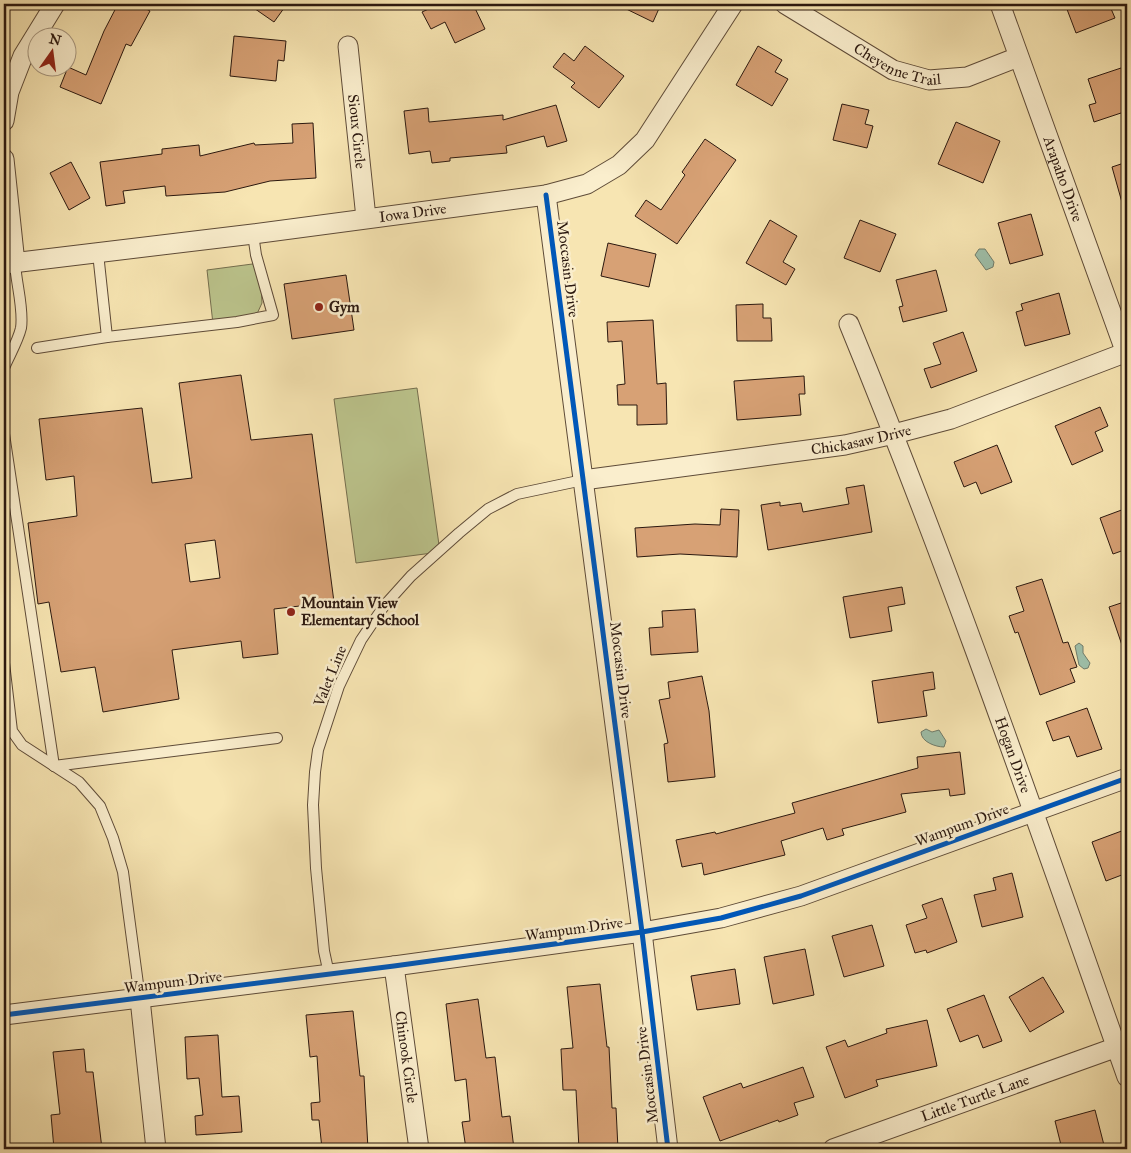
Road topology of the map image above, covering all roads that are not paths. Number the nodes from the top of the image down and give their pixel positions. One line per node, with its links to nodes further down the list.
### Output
1 (54, 4): 7 (street)
2 (733, 4): 9 (street, Iowa Drive)
3 (785, 4): 6 (street, Cheyenne Trail)
4 (1000, 4): 6 (street, Arapaho Drive)
5 (348, 46): 10 (street, Sioux Circle)
6 (1018, 57): 18 (street, Arapaho Drive)
7 (4, 121)
8 (4, 159): 13 (street)
9 (546, 195): 10 (street, Iowa Drive); 22 (street, Moccasin Drive)
10 (366, 218): 11 (street, Iowa Drive)
11 (253, 234): 12 (street, Iowa Drive); 15 (lane)
12 (98, 253): 13 (street, Iowa Drive); 15 (lane)
13 (9, 264): 17 (lane)
14 (849, 324): 21 (street, Hogan Drive)
15 (107, 337): 16 (lane)
16 (37, 348)
17 (8, 351): 19 (lane)
18 (1127, 354): 21 (street, Chickasaw Drive)
19 (4, 368)
20 (4, 434): 25 (lane)
21 (894, 434): 22 (street, Chickasaw Drive); 27 (street, Hogan Drive)
22 (583, 480): 28 (street, Moccasin Drive); 30 (lane, Valet Line)
23 (4, 663): 25 (lane)
24 (277, 738): 25 (lane)
25 (54, 766): 31 (lane)
26 (1127, 778): 27 (street, Wampum Drive)
27 (1034, 813): 28 (street, Wampum Drive); 33 (street, Hogan Drive)
28 (642, 932): 29 (street, Wampum Drive); 37 (street, Moccasin Drive)
29 (394, 966): 30 (street, Wampum Drive); 36 (street, Chinook Circle)
30 (329, 974): 31 (street, Wampum Drive)
31 (140, 999): 32 (street, Wampum Drive); 35 (street)
32 (4, 1015)
33 (1117, 1047): 34 (street, Hogan Drive); 38 (street, Little Turtle Lane)
34 (1127, 1077)
35 (156, 1149)
36 (419, 1149)
37 (668, 1149)
38 (833, 1149)

